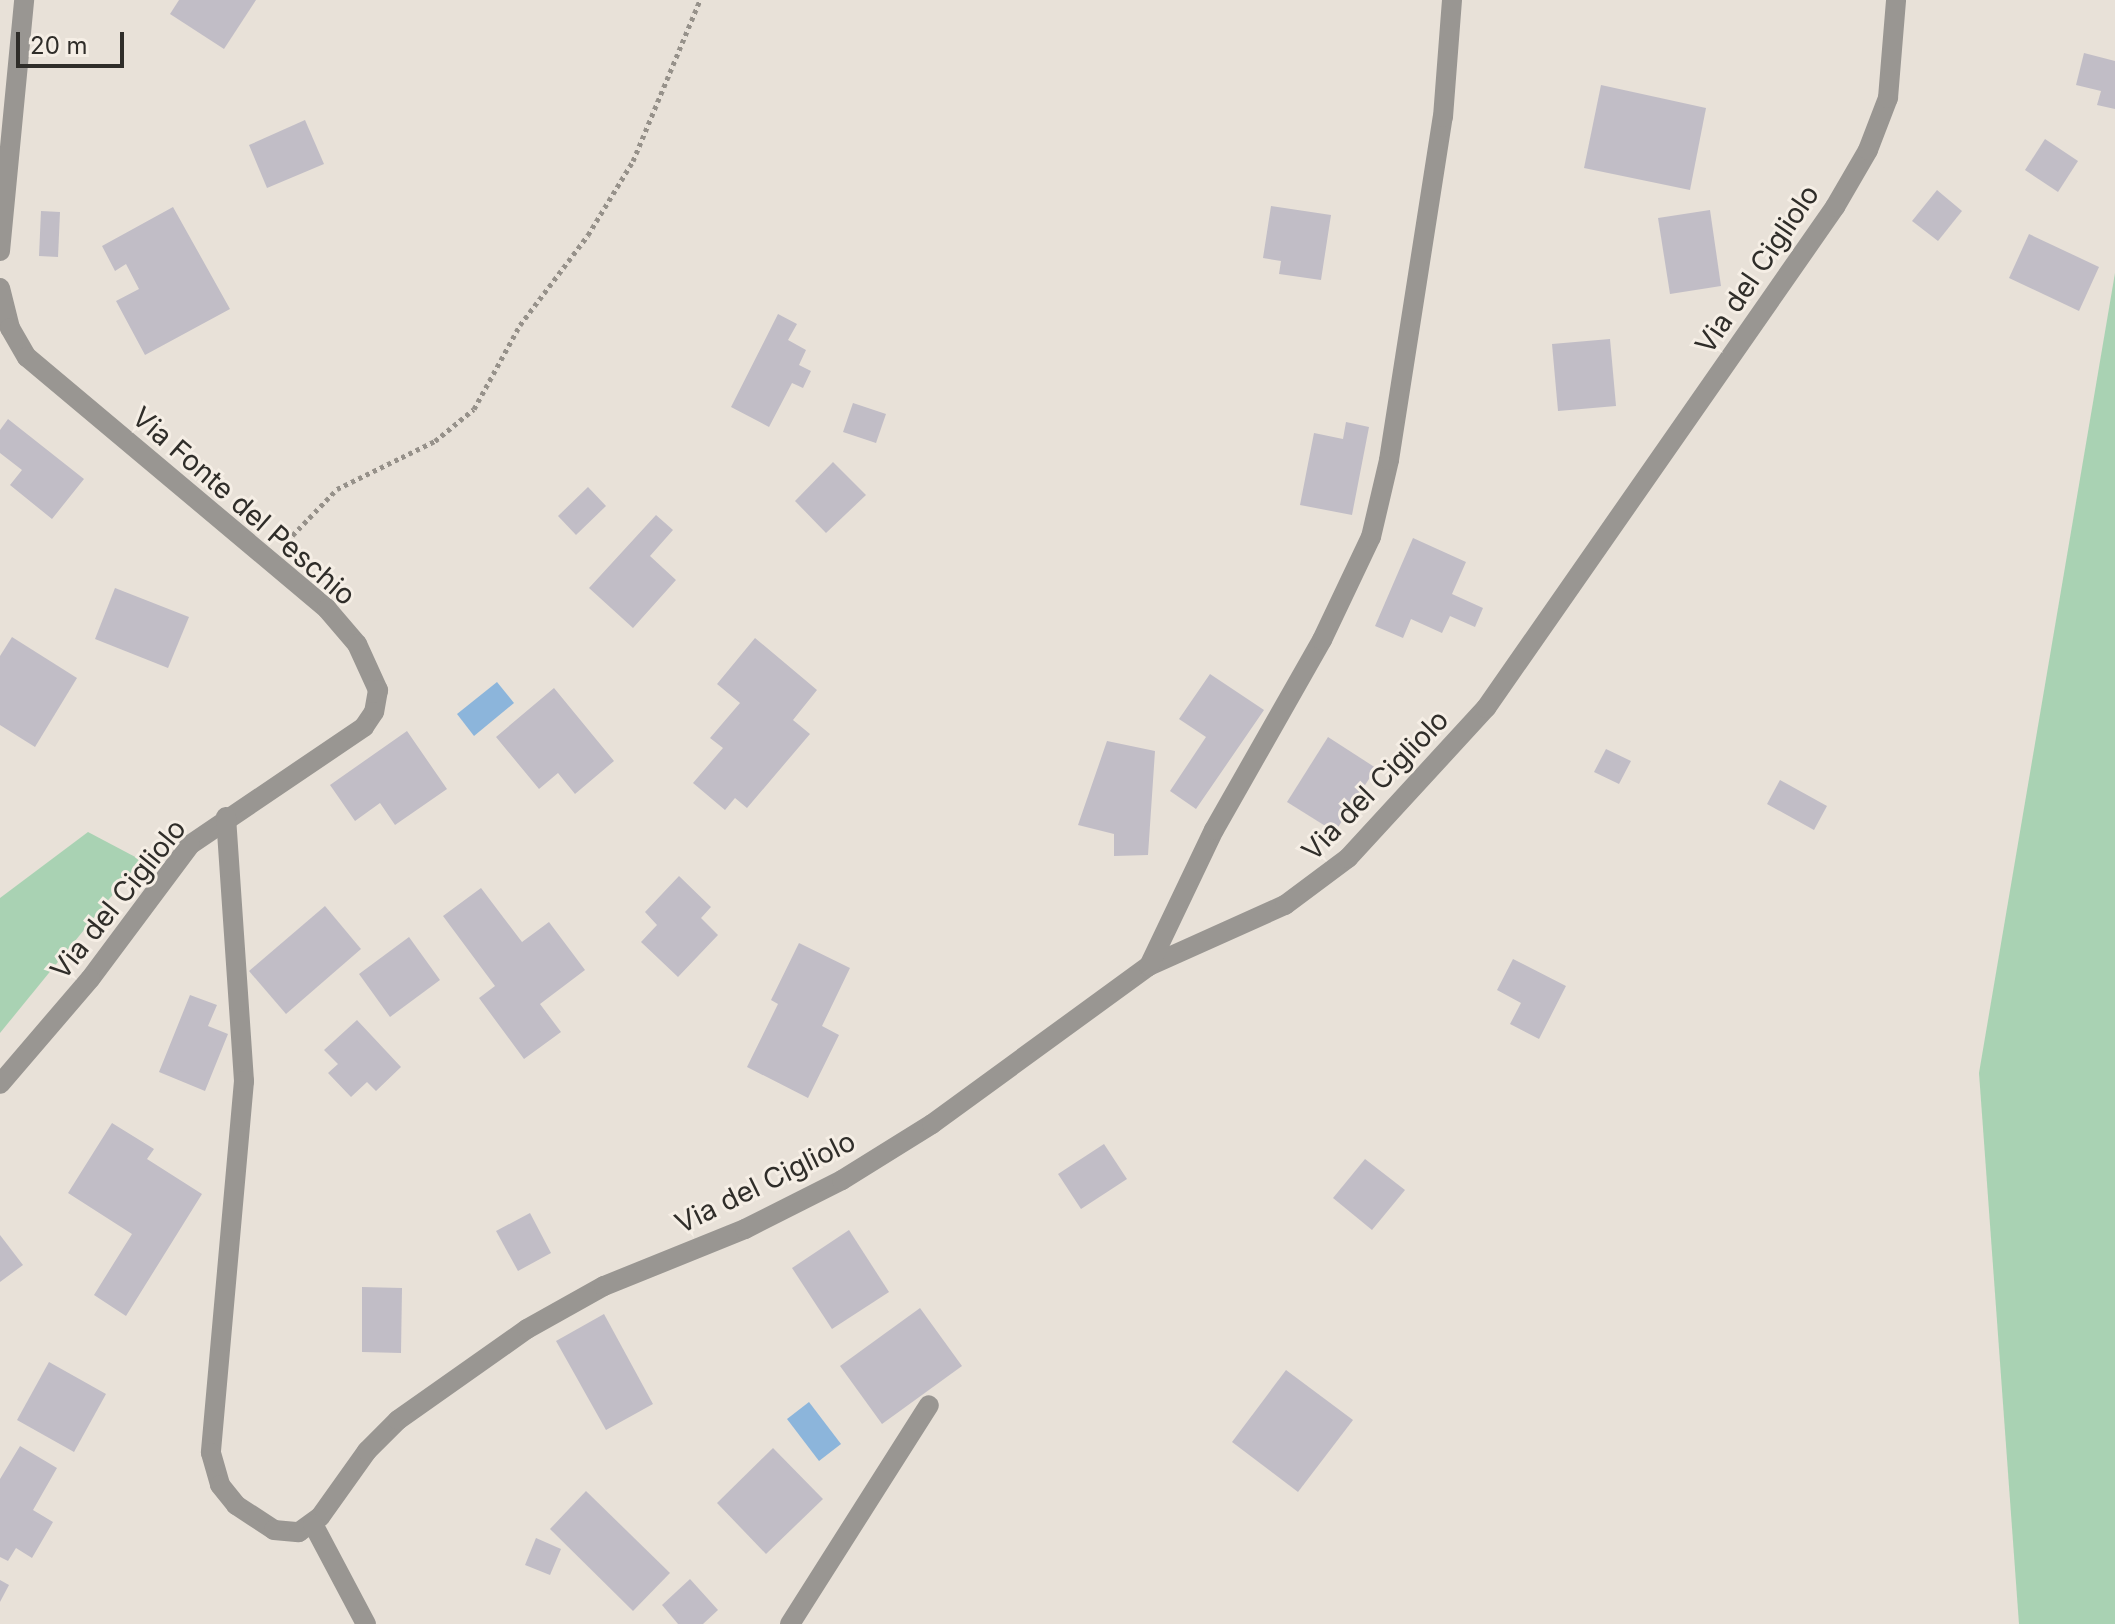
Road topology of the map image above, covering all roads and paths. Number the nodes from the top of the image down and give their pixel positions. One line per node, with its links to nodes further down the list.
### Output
1 (24, 0): 5 (street)
2 (700, 0): 7 (path)
3 (1452, 0): 9 (street)
4 (1896, 0): 9 (street, Via del Cigliolo)
5 (0, 251)
6 (0, 288): 7 (street, Via Fonte del Peschio)
7 (271, 562): 8 (street, Via Fonte del Peschio)
8 (226, 817): 10 (street, Via del Cigliolo); 12 (street, Via del Cigliolo)
9 (1149, 966): 12 (street, Via del Cigliolo)
10 (0, 1084)
11 (929, 1405): 14 (street)
12 (313, 1524): 13 (street)
13 (366, 1624)
14 (790, 1624)

